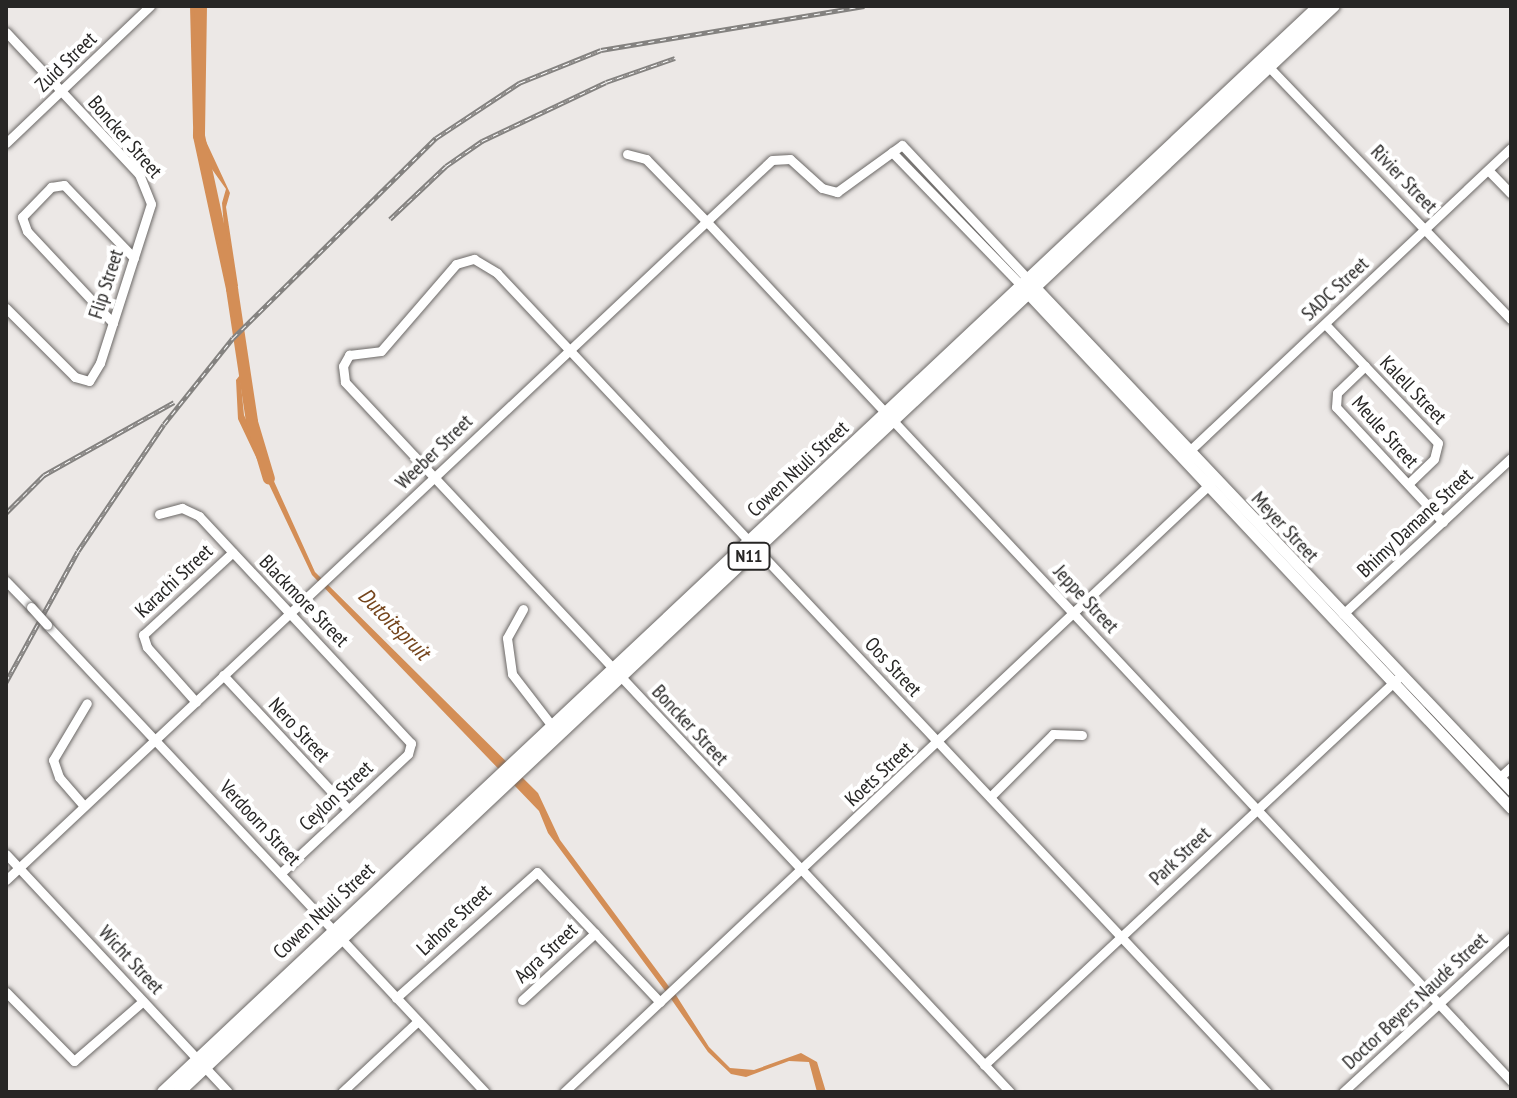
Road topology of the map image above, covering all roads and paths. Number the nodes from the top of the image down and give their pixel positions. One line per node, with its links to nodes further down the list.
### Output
1 (150, 6): 6 (street, Zuid Street)
2 (1319, 6): 5 (highway, Cowen Ntuli Street / N11)
3 (1334, 6): 5 (highway, Cowen Ntuli Street / N11)
4 (6, 32): 6 (street, Boncker Street)
5 (1265, 63): 16 (street, Rivier Street); 18 (highway, Cowen Ntuli Street / N11)
6 (61, 91): 7 (street, Zuid Street); 14 (street, Boncker Street)
7 (6, 143)
8 (902, 145): 10 (street, Weeber Street); 18 (street, Meyer Street)
9 (1511, 148): 12 (street, SADC Street)
10 (892, 152): 15 (street, Weeber Street); 18 (street, Meyer Street)
11 (627, 154): 15 (street, Jeppe Street)
12 (1488, 170): 13 (street); 16 (street, SADC Street)
13 (1511, 194)
14 (151, 195): 17 (street, Flip Street)
15 (707, 222): 23 (street, Weeber Street); 26 (street, Jeppe Street)
16 (1426, 228): 20 (street, Rivier Street); 22 (street, SADC Street)
17 (134, 258): 21 (street, Flip Street); 21 (street)
18 (1028, 286): 26 (highway, Cowen Ntuli Street / N11); 27 (main road, Meyer Street)
19 (6, 308): 21 (street, Flip Street)
20 (1511, 319)
21 (113, 323)
22 (1325, 324): 24 (street, Kalell Street); 27 (street, SADC Street)
23 (569, 348): 25 (street, Oos Street); 29 (street, Weeber Street); 34 (street, Oos Street)
24 (1365, 366): 31 (street, Kalell Street); 31 (street, Meule Street)
25 (345, 382): 29 (street, Boncker Street)
26 (889, 418): 34 (highway, Cowen Ntuli Street / N11); 39 (street, Jeppe Street)
27 (1186, 454): 30 (main road, Meyer Street)
28 (1511, 458): 33 (street, Bhimy Damane Street)
29 (435, 478): 38 (street, Weeber Street); 41 (street, Boncker Street)
30 (1212, 482): 39 (street, Koets Street); 40 (main road, Meyer Street); 43 (main road)
31 (1408, 484): 33 (street, Meule Street)
32 (159, 514): 35 (street, Blackmore Street)
33 (1443, 522): 40 (street, Bhimy Damane Street)
34 (753, 545): 41 (highway, Cowen Ntuli Street / N11); 49 (street, Oos Street)
35 (233, 552): 38 (street, Blackmore Street); 44 (street, Karachi Street)
36 (6, 581): 48 (street, Verdoorn Street, bridge)
37 (523, 609): 46 (street)
38 (291, 612): 42 (street, Weeber Street); 50 (street, Blackmore Street)
39 (1075, 613): 49 (street, Koets Street); 57 (street, Jeppe Street)
40 (1343, 614): 43 (main road, Meyer Street)
41 (617, 674): 46 (highway, Cowen Ntuli Street / N11); 51 (highway, Cowen Ntuli Street / N11); 62 (street, Boncker Street)
42 (223, 675): 44 (street, Weeber Street); 59 (street, Nero Street)
43 (1398, 678): 53 (main road, Meyer Street); 57 (street, Park Street); 58 (main road)
44 (196, 702): 48 (street, Weeber Street)
45 (87, 703): 56 (street)
46 (552, 726): 51 (highway, Cowen Ntuli Street / N11)
47 (1082, 735): 55 (street)
48 (154, 739): 56 (street, Weeber Street); 63 (street, Verdoorn Street)
49 (938, 742): 55 (street, Oos Street); 62 (street, Koets Street)
50 (411, 743): 59 (street, Ceylon Street)
51 (519, 764): 65 (highway, Cowen Ntuli Street / N11)
52 (1511, 767): 53 (street)
53 (1500, 777): 54 (main road, Meyer Street)
54 (1511, 790)
55 (990, 797): 67 (street, Oos Street)
56 (84, 806): 61 (street, Weeber Street)
57 (1257, 808): 67 (street, Park Street); 74 (street, Jeppe Street)
58 (1511, 808)
59 (348, 809): 63 (street, Ceylon Street)
60 (6, 854): 61 (street, Wicht Street)
61 (19, 868): 64 (street, Weeber Street); 73 (street, Wicht Street)
62 (801, 871): 72 (street, Koets Street); 77 (street, Boncker Street)
63 (281, 873): 65 (street, Verdoorn Street)
64 (6, 880)
65 (337, 933): 70 (street, Verdoorn Street); 76 (highway, Cowen Ntuli Street / N11)
66 (595, 933): 70 (street, Lahore Street); 71 (street, Agra Street); 72 (street)
67 (1121, 936): 77 (street, Park Street); 86 (street, Oos Street)
68 (1511, 937): 74 (street, Doctor Beyers Naudé Street)
69 (6, 992): 73 (street)
70 (396, 998): 75 (street, Verdoorn Street)
71 (522, 1000)
72 (663, 1000): 84 (street, Koets Street)
73 (143, 1001): 76 (street, Wicht Street)
74 (1439, 1003): 78 (street, Jeppe Street); 87 (street, Doctor Beyers Naudé Street)
75 (418, 1021): 82 (street); 83 (street, Verdoorn Street)
76 (202, 1063): 79 (highway, Cowen Ntuli Street / N11); 80 (highway, Cowen Ntuli Street / N11); 81 (street, Wicht Street)
77 (984, 1065): 85 (street, Boncker Street)
78 (1511, 1081)
79 (163, 1092)
80 (179, 1092)
81 (228, 1092)
82 (342, 1092)
83 (485, 1092)
84 (564, 1092)
85 (1010, 1092)
86 (1267, 1092)
87 (1343, 1092)

